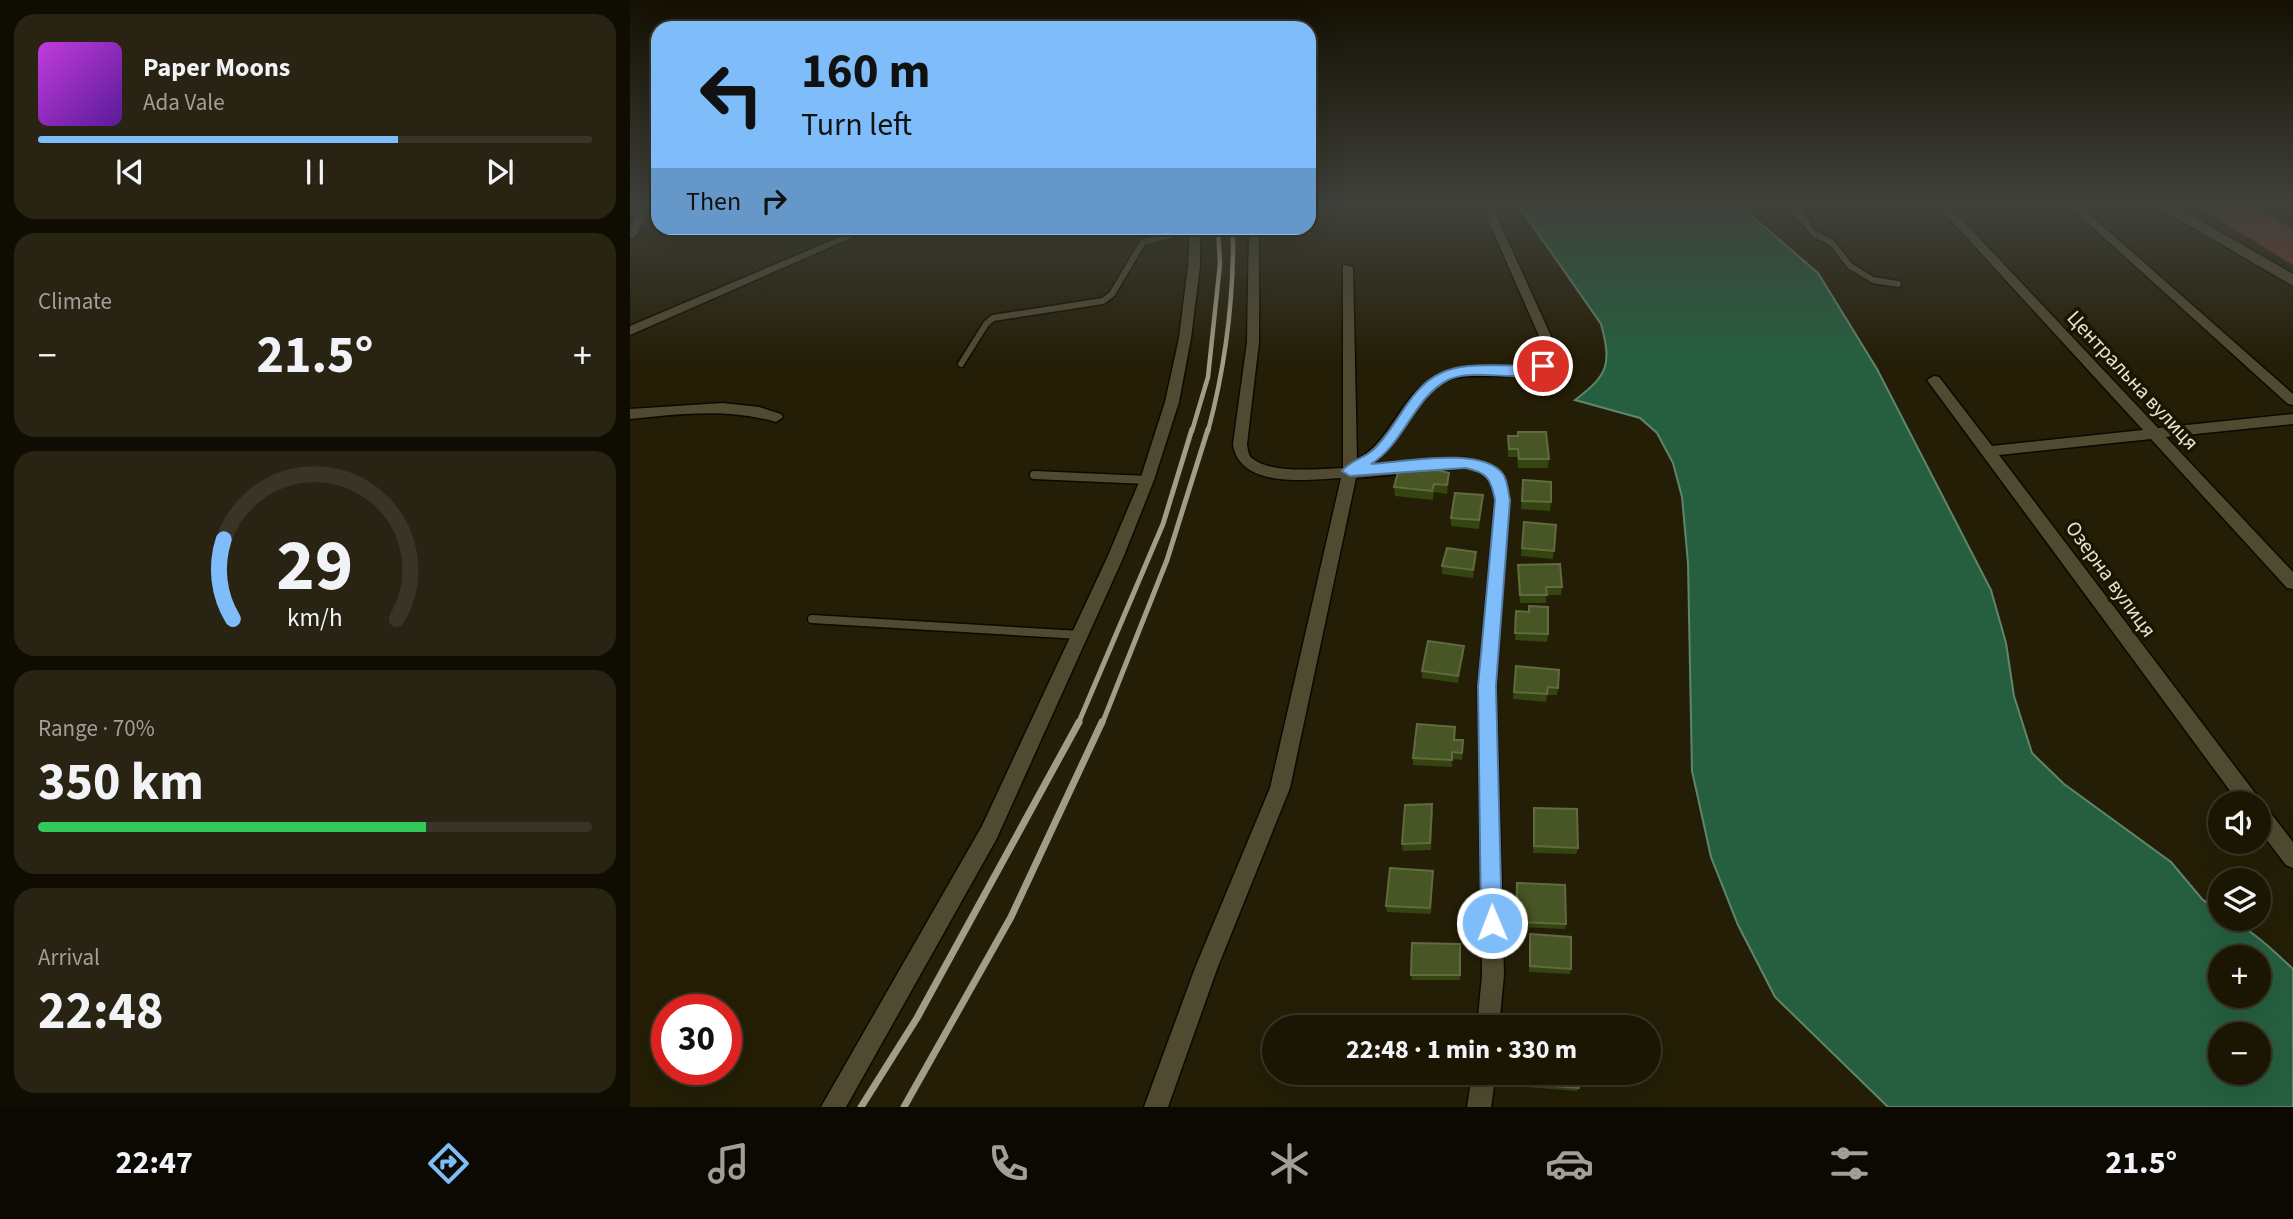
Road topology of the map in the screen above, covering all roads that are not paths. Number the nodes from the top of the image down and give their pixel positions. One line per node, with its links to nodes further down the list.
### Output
1 (800, 258): 13 (street)
2 (1134, 258): 14 (lane)
3 (1194, 258): 24 (street)
4 (1254, 258): 22 (street)
5 (1510, 258): 22 (street)
6 (1843, 258): 12 (lane)
7 (1991, 258): 20 (street, Центральна вулиця)
8 (2132, 258): 16 (street)
9 (2253, 258): 11 (main road)
10 (1347, 267): 22 (street)
11 (2293, 281)
12 (1898, 284)
13 (630, 331)
14 (961, 364)
15 (1934, 380): 21 (street, Озерна вулиця)
16 (2293, 401)
17 (630, 414): 18 (street)
18 (776, 417)
19 (2293, 419): 20 (street)
20 (2154, 434): 21 (street); 25 (street, Центральна вулиця)
21 (1989, 451): 28 (street, Озерна вулиця)
22 (1350, 471): 31 (street); 34 (street)
23 (1034, 475): 24 (lane)
24 (1147, 480): 27 (street)
25 (2293, 583)
26 (812, 619): 27 (lane)
27 (1080, 635): 33 (street)
28 (2242, 791)
29 (2271, 830): 30 (street)
30 (2293, 858)
31 (1489, 1015)
32 (1482, 1085): 35 (street)
33 (833, 1107)
34 (1156, 1107)
35 (1479, 1107)

